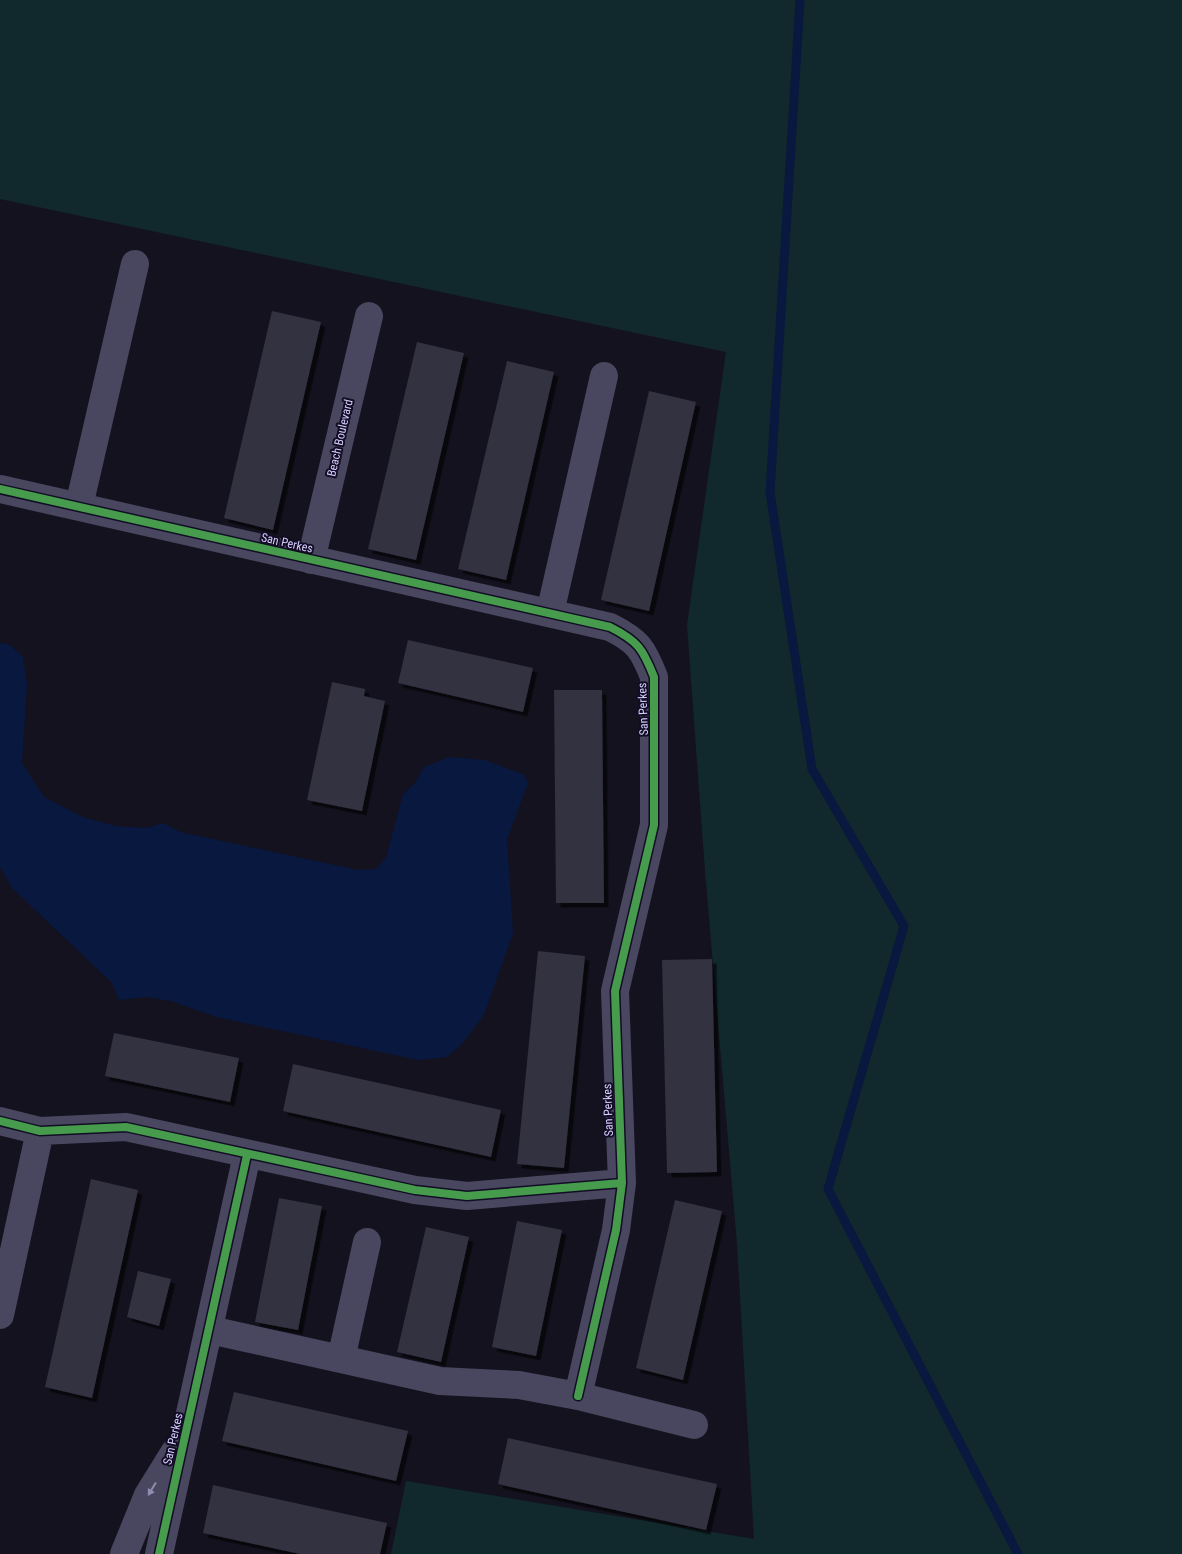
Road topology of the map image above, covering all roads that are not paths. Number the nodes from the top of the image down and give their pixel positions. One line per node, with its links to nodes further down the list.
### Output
1 (135, 264): 5 (street)
2 (369, 316): 6 (street, Beach Boulevard)
3 (604, 376): 7 (street)
4 (0, 489): 5 (street, San Perkes)
5 (79, 506): 6 (street, San Perkes)
6 (311, 560): 7 (street, San Perkes)
7 (550, 613): 11 (street, San Perkes)
8 (0, 1121): 9 (street)
9 (40, 1131): 10 (street); 13 (street)
10 (247, 1155): 11 (street); 14 (street, San Perkes)
11 (622, 1183): 16 (street, San Perkes)
12 (367, 1242): 15 (street)
13 (0, 1315)
14 (210, 1330): 15 (street); 18 (street, San Perkes)
15 (341, 1359): 16 (street)
16 (578, 1396): 17 (street)
17 (694, 1425)
18 (186, 1432): 19 (street, one-way to 19); 20 (street, San Perkes)
19 (124, 1554)
20 (159, 1554)

